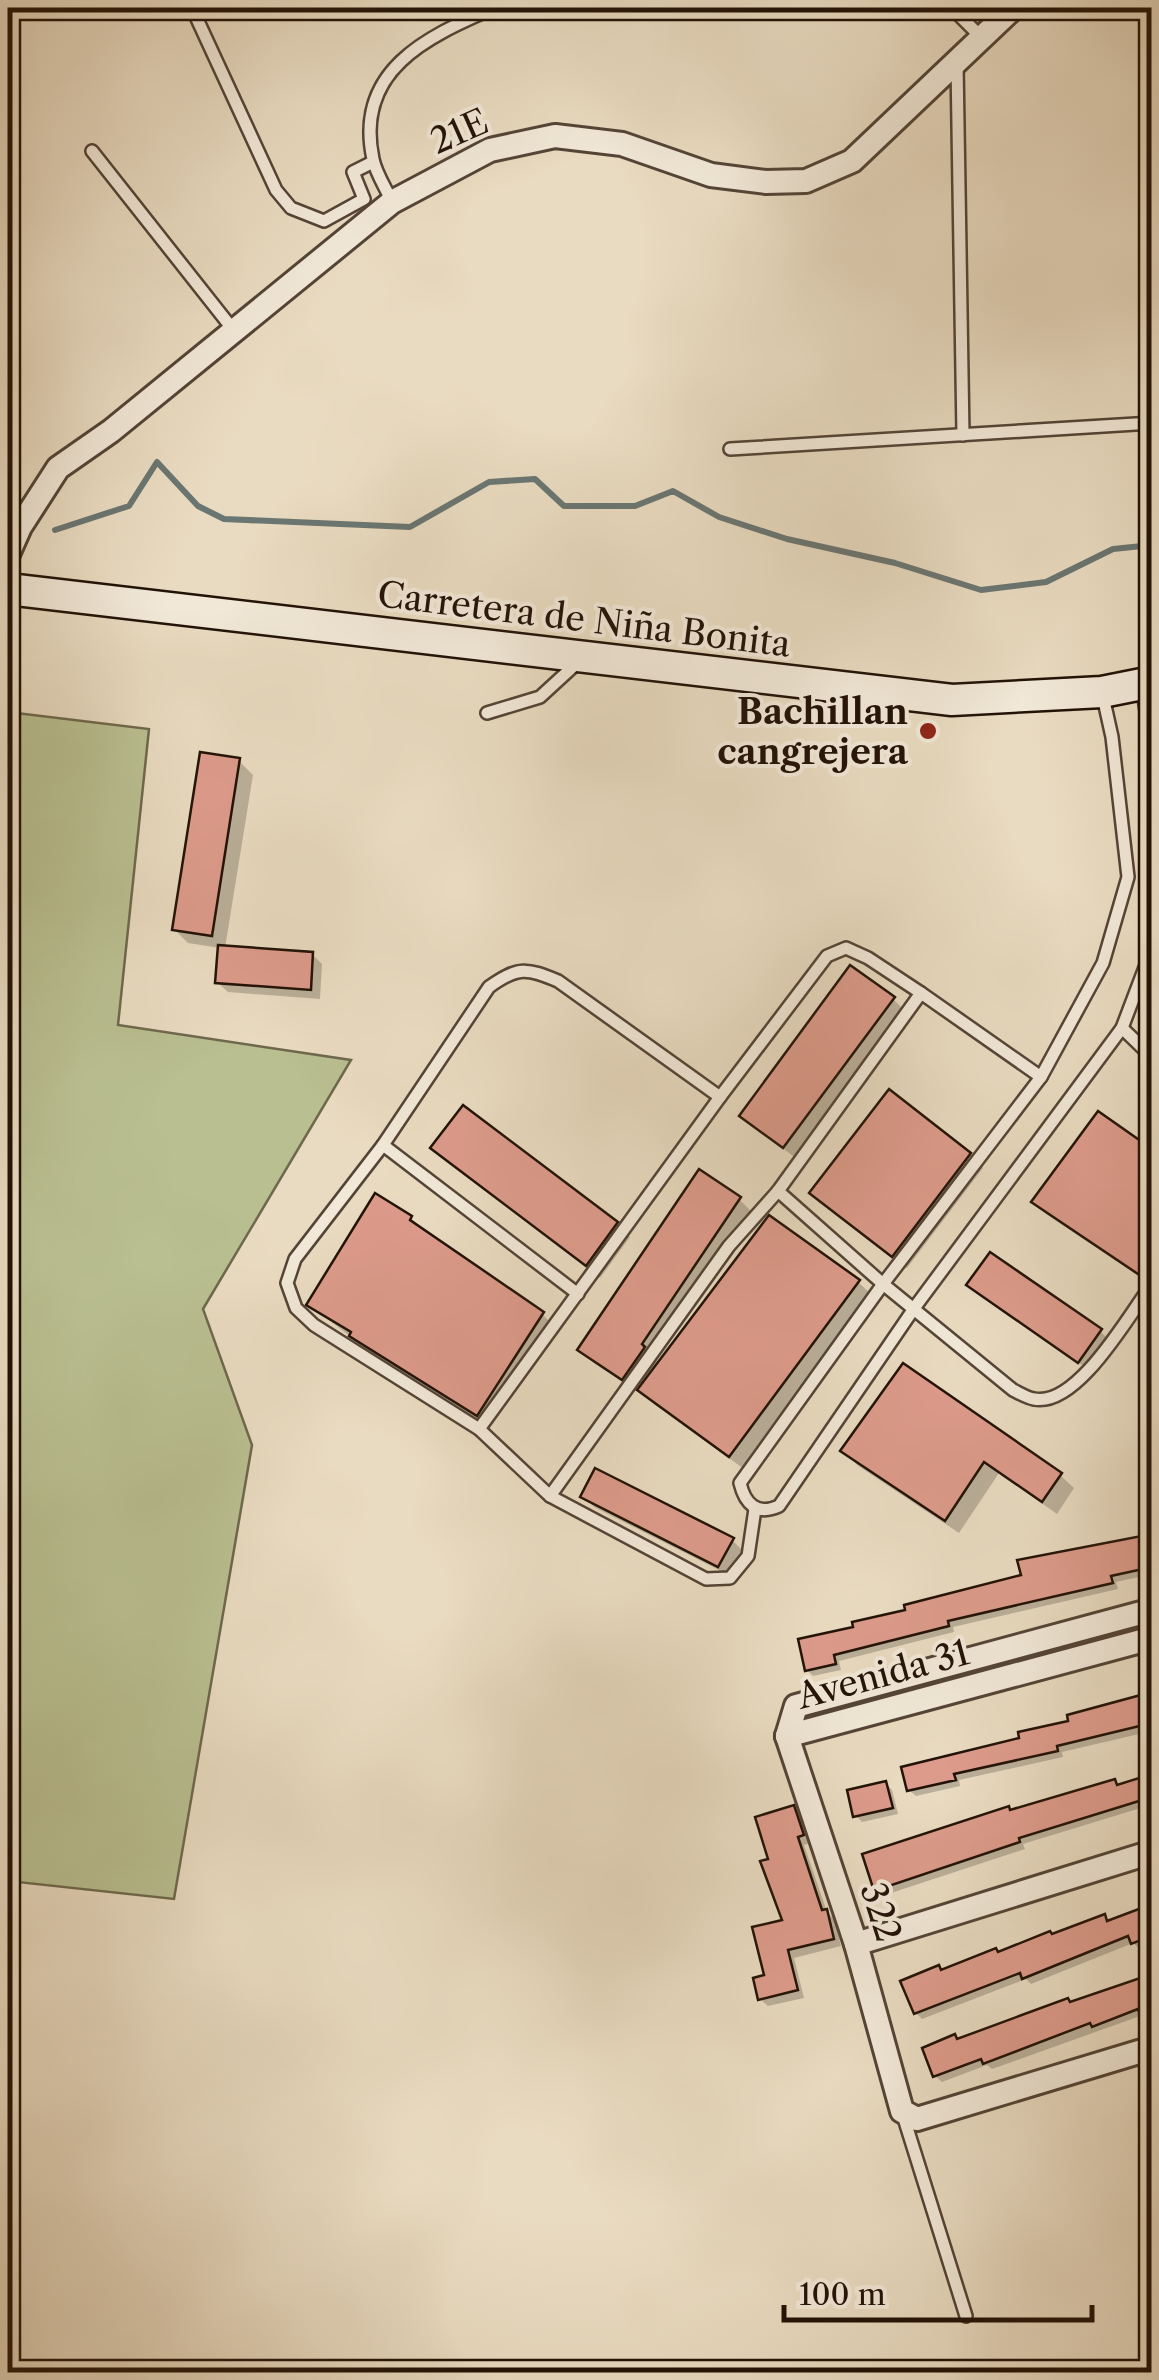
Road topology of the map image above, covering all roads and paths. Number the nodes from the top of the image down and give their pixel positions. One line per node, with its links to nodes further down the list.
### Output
1 (192, 8): 8 (lane)
2 (494, 8): 8 (lane)
3 (952, 8): 5 (lane)
4 (1013, 8): 5 (street, 21E)
5 (981, 37): 6 (street, 21E)
6 (956, 59): 9 (street, 21E); 12 (lane)
7 (92, 151): 10 (lane)
8 (373, 162): 9 (lane)
9 (392, 202): 10 (street, 21E)
10 (235, 332): 14 (street, 21E)
11 (1152, 423): 12 (lane)
12 (963, 435): 13 (lane)
13 (730, 449)
14 (8, 554)
15 (8, 589): 16 (main road, Carretera de Niña Bonita)
16 (584, 657): 18 (main road, Carretera de Niña Bonita); 19 (lane)
17 (1146, 683): 18 (main road, Carretera de Niña Bonita); 20 (lane)
18 (1102, 692): 25 (lane)
19 (487, 714)
20 (1152, 750)
21 (1152, 949): 23 (lane)
22 (921, 993): 25 (lane); 26 (lane); 28 (lane)
23 (1122, 1028): 24 (lane); 32 (lane)
24 (1152, 1058)
25 (1041, 1077): 29 (lane)
26 (720, 1097): 27 (lane); 31 (lane)
27 (383, 1145): 31 (lane); 33 (lane)
28 (778, 1191): 29 (lane); 34 (lane)
29 (882, 1284): 32 (lane); 35 (lane)
30 (1152, 1284): 32 (lane)
31 (578, 1294): 33 (lane)
32 (915, 1308): 35 (lane)
33 (479, 1429): 34 (lane)
34 (550, 1496): 35 (lane)
35 (755, 1509)
36 (1152, 1610): 38 (street, Avenida 31)
37 (1152, 1638): 38 (street, Avenida 31)
38 (787, 1736): 40 (street, 322)
39 (1152, 1852): 40 (street)
40 (856, 1944): 42 (street, 322)
41 (1152, 2048): 42 (street)
42 (910, 2115): 43 (lane, 322)
43 (966, 2316)

